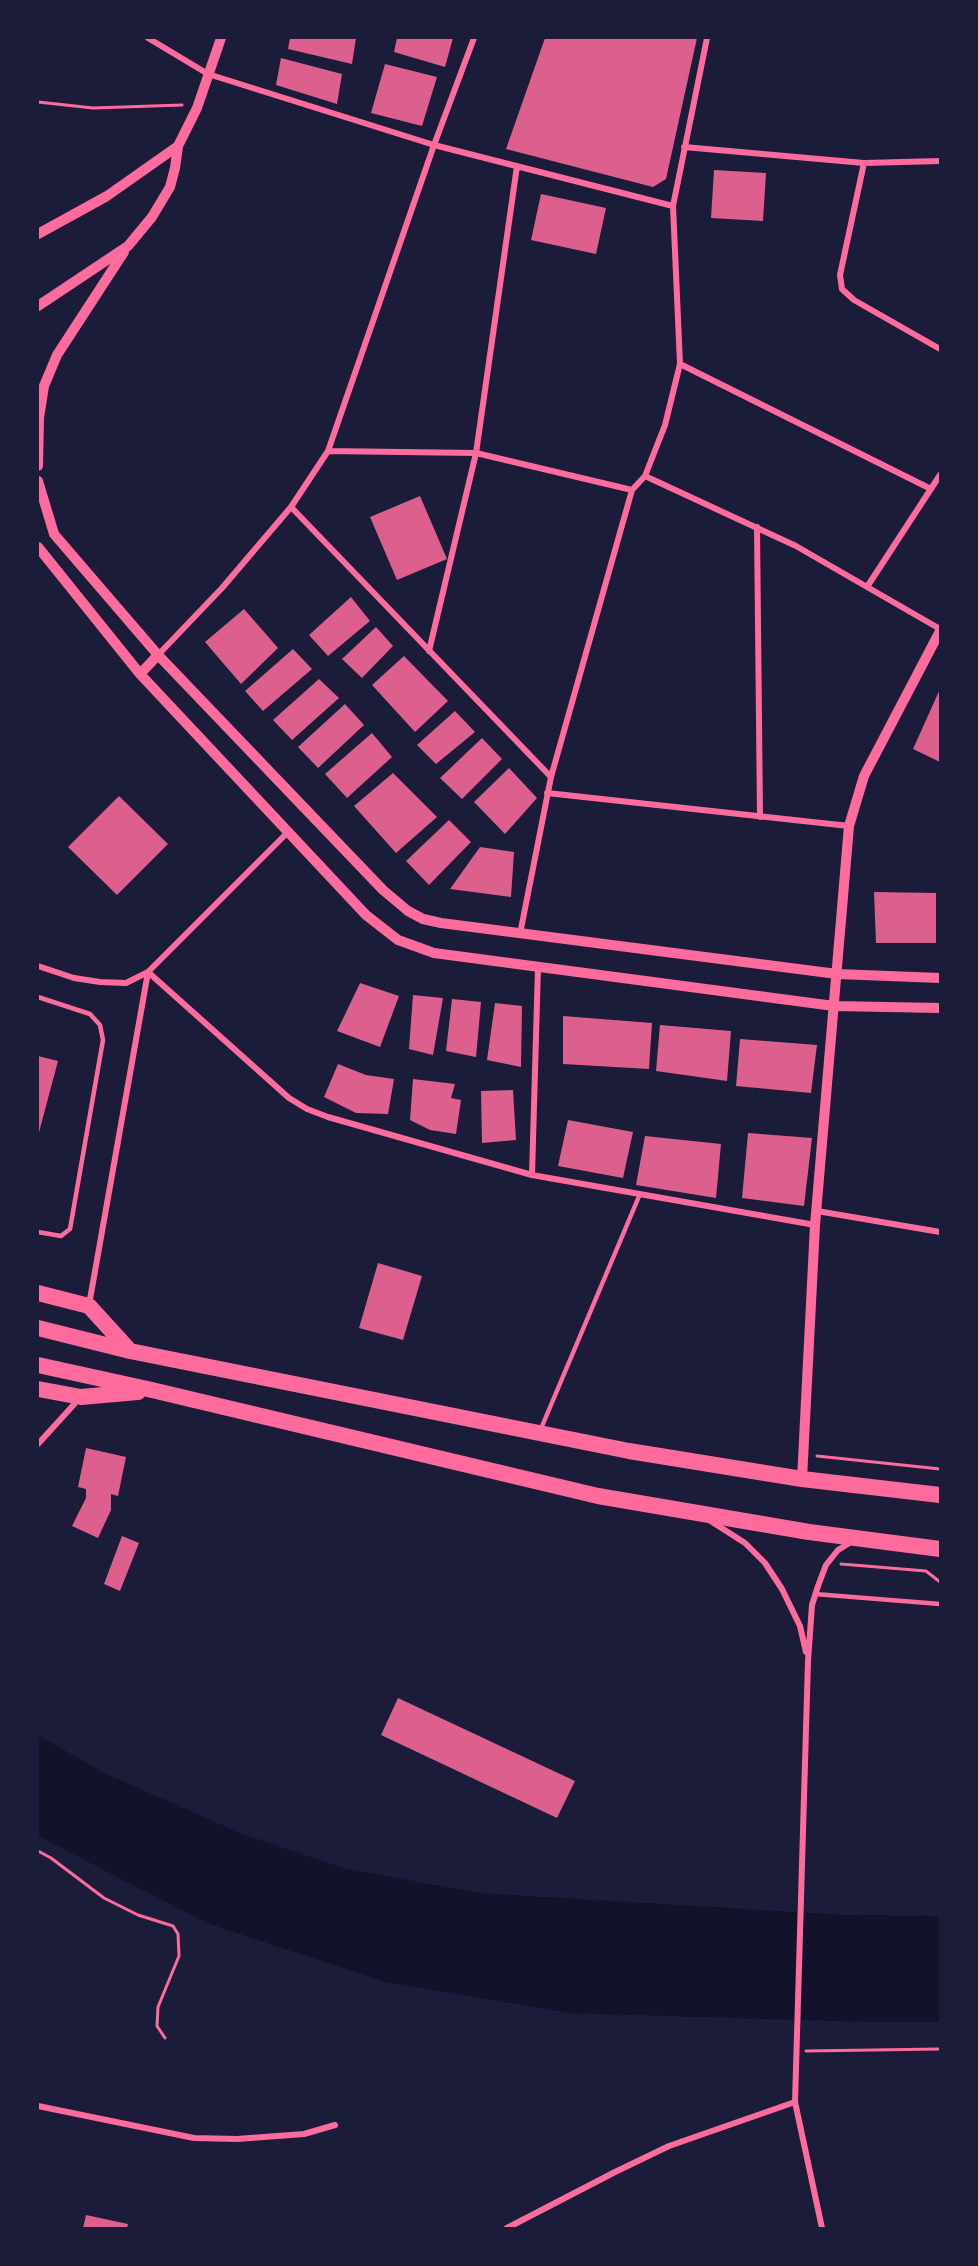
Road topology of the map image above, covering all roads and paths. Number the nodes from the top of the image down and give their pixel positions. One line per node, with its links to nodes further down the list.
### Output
1 (148, 38): 5 (street)
2 (220, 38): 5 (street)
3 (474, 38): 8 (street)
4 (707, 38): 10 (street)
5 (208, 74): 7 (street); 8 (street)
6 (38, 102): 7 (path)
7 (198, 105): 9 (street)
8 (434, 145): 13 (street); 20 (street)
9 (178, 146): 15 (street); 16 (street)
10 (684, 147): 12 (street); 14 (street)
11 (940, 161): 12 (street)
12 (864, 163): 18 (street)
13 (517, 166): 14 (street); 21 (street)
14 (673, 206): 19 (street)
15 (38, 234)
16 (128, 246): 17 (street); 22 (street)
17 (38, 306)
18 (940, 349)
19 (680, 364): 24 (street); 26 (street)
20 (328, 451): 21 (street); 28 (street)
21 (476, 453): 27 (street); 33 (street)
22 (38, 466)
23 (940, 475): 26 (street)
24 (645, 476): 27 (street); 29 (street)
25 (38, 481): 34 (street)
26 (931, 489): 31 (street)
27 (632, 490): 36 (street)
28 (291, 507): 33 (street); 34 (street)
29 (757, 527): 31 (street); 38 (street)
30 (38, 547): 35 (street)
31 (867, 587): 32 (street)
32 (940, 630): 39 (street)
33 (429, 651): 36 (street)
34 (158, 655): 35 (street); 41 (street)
35 (140, 674): 40 (street)
36 (550, 777): 37 (street)
37 (547, 794): 38 (street); 41 (street)
38 (760, 817): 39 (street)
39 (849, 826): 45 (street)
40 (288, 832): 43 (street); 44 (street)
41 (520, 934): 45 (street)
42 (38, 966): 44 (street)
43 (538, 967): 48 (street); 50 (street)
44 (148, 972): 50 (street); 57 (street)
45 (837, 975): 46 (street); 48 (street)
46 (940, 978)
47 (38, 997): 54 (lane)
48 (834, 1006): 49 (street); 52 (street)
49 (940, 1008)
50 (532, 1175): 51 (street)
51 (640, 1194): 53 (street); 64 (lane)
52 (817, 1211): 53 (street); 55 (street)
53 (815, 1225): 66 (street)
54 (38, 1232)
55 (940, 1232)
56 (38, 1293): 57 (highway)
57 (89, 1306): 59 (highway)
58 (38, 1328): 59 (highway)
59 (130, 1351): 64 (highway)
60 (38, 1365): 62 (highway)
61 (38, 1389): 63 (highway)
62 (153, 1390): 63 (highway); 70 (highway)
63 (81, 1397): 65 (street)
64 (539, 1433): 68 (highway)
65 (38, 1444)
66 (803, 1455): 67 (path); 68 (street)
67 (940, 1469)
68 (802, 1479): 69 (highway)
69 (940, 1495)
70 (697, 1513): 71 (highway); 77 (street)
71 (856, 1538): 72 (highway); 73 (street)
72 (940, 1549)
73 (828, 1562): 74 (path); 75 (street)
74 (940, 1582)
75 (815, 1594): 76 (lane); 77 (street)
76 (940, 1604)
77 (808, 1661): 81 (street)
78 (38, 1851): 79 (path)
79 (165, 2038)
80 (940, 2049): 81 (path)
81 (795, 2051): 82 (street)
82 (795, 2102): 85 (street); 86 (street)
83 (38, 2106): 84 (street)
84 (335, 2125)
85 (507, 2229)
86 (822, 2229)

